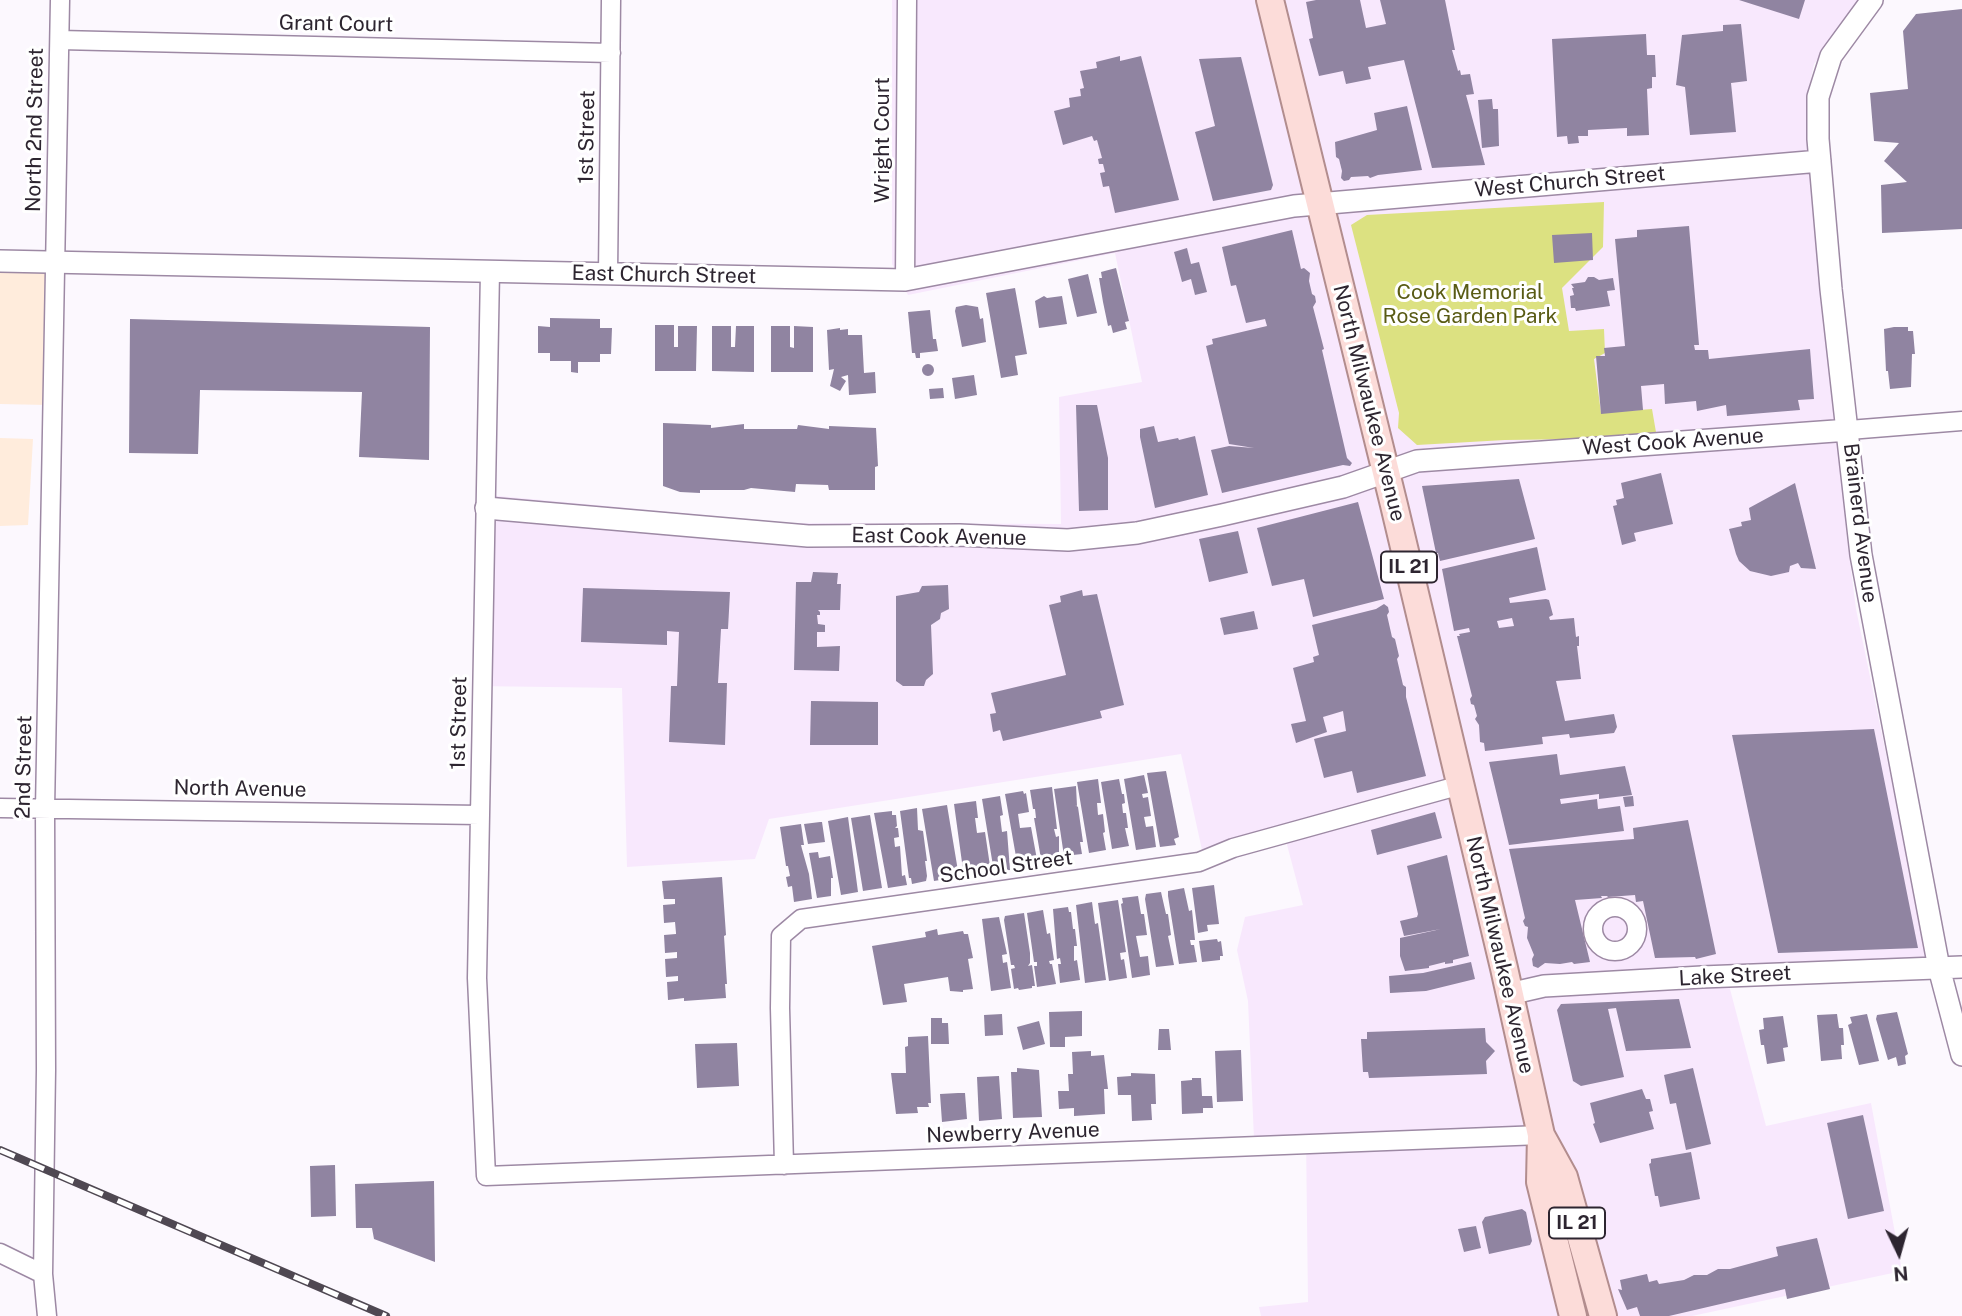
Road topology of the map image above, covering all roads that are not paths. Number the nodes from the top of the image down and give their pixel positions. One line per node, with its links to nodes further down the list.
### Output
1 (60, 0): 6 (street, North 2nd Street)
2 (611, 0): 7 (street, 1st Street)
3 (907, 0): 14 (street, Wright Court)
4 (1270, 0): 9 (main road, North Milwaukee Avenue / IL 21)
5 (1872, 0): 8 (street, Brainerd Avenue)
6 (60, 40): 7 (street, Grant Court); 11 (street, North 2nd Street)
7 (611, 53): 13 (street, 1st Street)
8 (1820, 161): 9 (street, West Church Street); 16 (street, Brainerd Avenue)
9 (1320, 203): 14 (street, East Church Street); 17 (main road, North Milwaukee Avenue / IL 21)
10 (0, 261): 11 (street, East Church Street)
11 (56, 261): 12 (street, East Church Street); 21 (street, 2nd Street)
12 (490, 271): 13 (street, East Church Street); 18 (street, 1st Street)
13 (608, 274): 14 (street, East Church Street)
14 (905, 280)
15 (1962, 421): 16 (street, West Cook Avenue)
16 (1849, 430): 17 (street, West Cook Avenue); 25 (street, Brainerd Avenue)
17 (1386, 472): 18 (street, East Cook Avenue); 19 (main road, North Milwaukee Avenue / IL 21)
18 (486, 509): 22 (street, 1st Street)
19 (1461, 785): 27 (main road, North Milwaukee Avenue / IL 21); 30 (street, School Street)
20 (0, 808): 21 (street, North Avenue)
21 (46, 809): 22 (street, North Avenue); 33 (street, 2nd Street)
22 (480, 815): 31 (street, 1st Street)
23 (1621, 951): 26 (street)
24 (1962, 967): 25 (street, Lake Street)
25 (1939, 968): 26 (street, Lake Street); 28 (street, Brainerd Avenue)
26 (1626, 982): 27 (street, Lake Street)
27 (1509, 993): 29 (main road, North Milwaukee Avenue / IL 21)
28 (1962, 1055)
29 (1541, 1135): 30 (street, Newberry Avenue); 35 (main road, North Milwaukee Avenue / IL 21); 36 (main road, North Milwaukee Avenue / IL 21)
30 (784, 1165): 31 (street, Newberry Avenue)
31 (486, 1176)
32 (0, 1253): 33 (street)
33 (43, 1274): 34 (street, 2nd Street)
34 (47, 1316)
35 (1573, 1316)
36 (1603, 1316)

